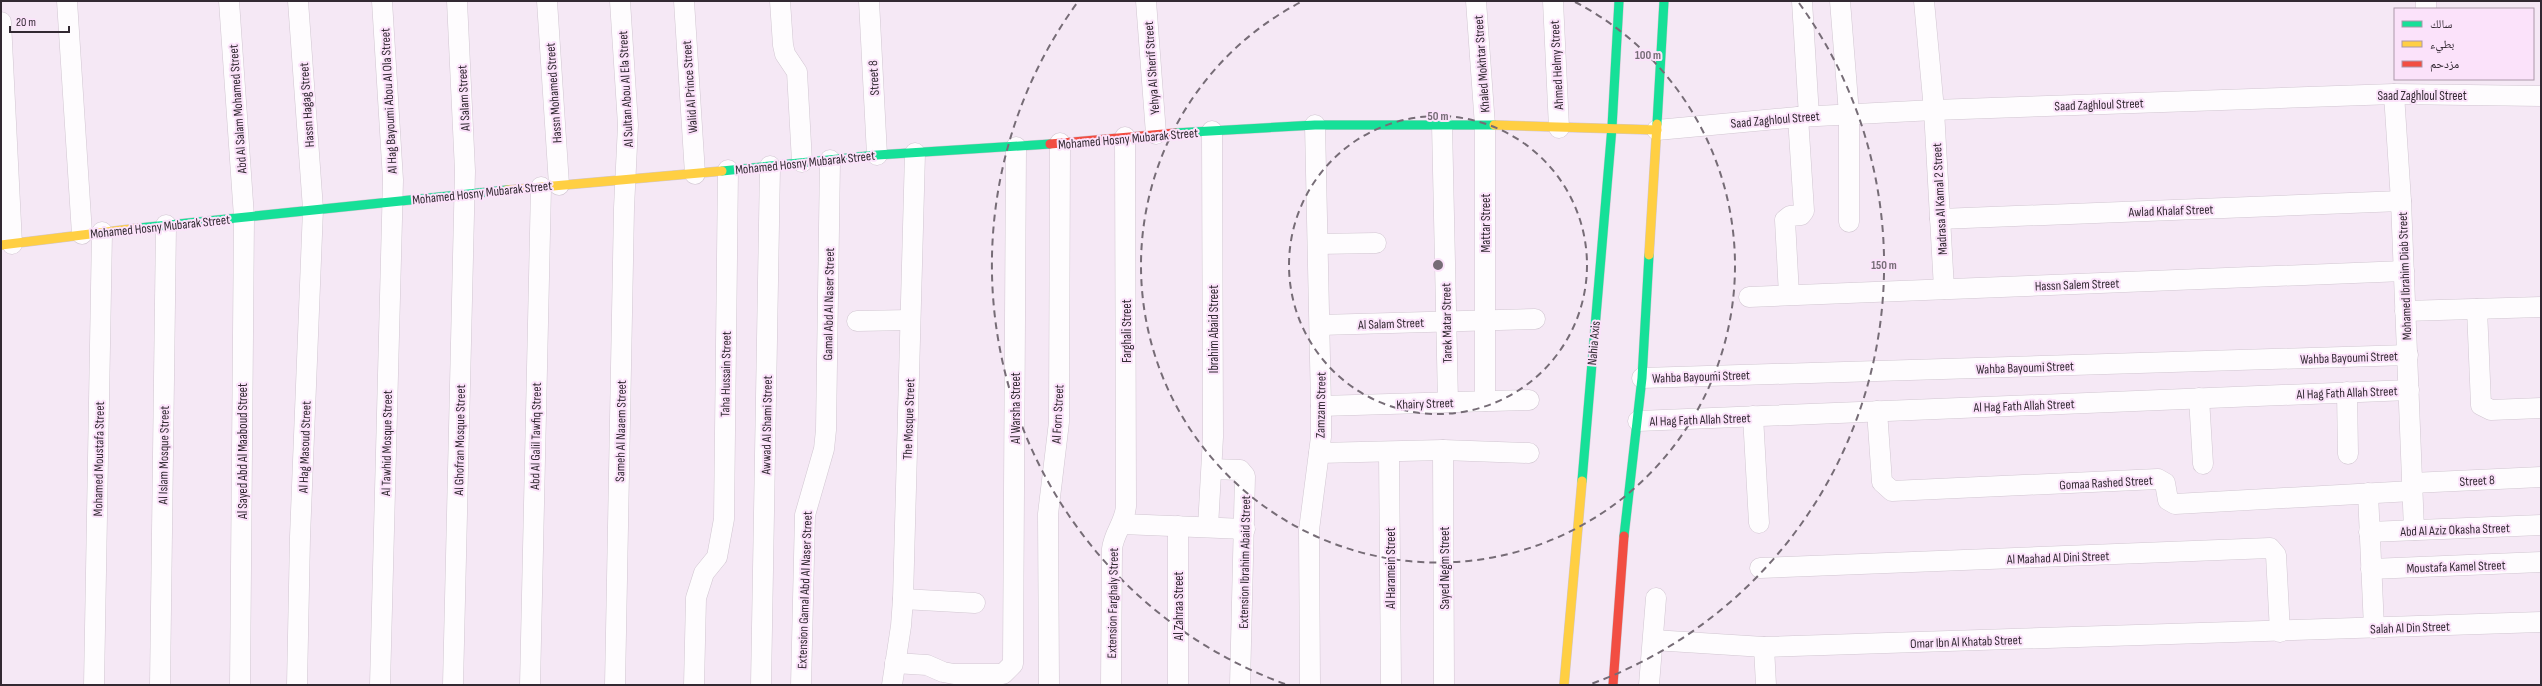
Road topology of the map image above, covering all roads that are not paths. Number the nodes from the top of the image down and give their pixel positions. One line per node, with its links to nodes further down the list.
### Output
1 (67, 1): 55 (street, Mohamed Moustafa Street)
2 (229, 1): 51 (street, Abd Al Salam Mohamed Street)
3 (298, 1): 50 (street, Hassn Hagag Street)
4 (382, 1): 48 (street, Al Hag Bayoumi Abou Al Ola Street)
5 (457, 1): 47 (street, Al Salam Street)
6 (547, 1): 46 (street, Hassn Mohamed Street)
7 (620, 1): 45 (street, Al Sultan Abou Al Ela Street)
8 (684, 1): 44 (street, Walid Al Prince Street)
9 (780, 1): 41 (street)
10 (869, 1): 39 (street, Street 8)
11 (1146, 1): 34 (street, Yehya Al Sherif Street)
12 (1476, 1): 29 (street, Khaled Mokhtar Street)
13 (1553, 1): 31 (street, Ahmed Helmy Street)
14 (1619, 1): 30 (street, Nahia Axis)
15 (1664, 1): 32 (street)
16 (1802, 1): 26 (street)
17 (1840, 1): 25 (street)
18 (1924, 1): 24 (street, Madrasa Al Kamal 2 Street)
19 (1, 22): 20 (street)
20 (2, 77): 57 (street)
21 (2431, 87): 22 (street, Saad Zaghloul Street); 23 (street, Saad Zaghloul Street)
22 (2394, 94): 24 (street, Saad Zaghloul Street); 49 (street, Mohamed Ibrahim Diab Street)
23 (2541, 96)
24 (1934, 110): 25 (street, Saad Zaghloul Street); 52 (street, Madrasa Al Kamal 2 Street)
25 (1849, 114): 26 (street, Saad Zaghloul Street); 53 (street)
26 (1803, 116): 32 (street, Saad Zaghloul Street); 61 (street)
27 (1442, 124): 28 (street, Mohamed Hosny Mubarak Street); 29 (street, Mohamed Hosny Mubarak Street); 70 (street, Tarek Matar Street)
28 (1315, 125): 33 (street, Mohamed Hosny Mubarak Street); 58 (street, Zamzam Street)
29 (1486, 126): 31 (street, Mohamed Hosny Mubarak Street); 69 (street, Mattar Street)
30 (1612, 127): 31 (street, Mohamed Hosny Mubarak Street); 32 (street, Mohamed Hosny Mubarak Street); 136 (street, Nahia Axis)
31 (1559, 128)
32 (1657, 130): 73 (street)
33 (1212, 131): 34 (street, Mohamed Hosny Mubarak Street); 92 (street, Ibrahim Abaid Street)
34 (1156, 134): 35 (street, Mohamed Hosny Mubarak Street)
35 (1125, 137): 36 (street, Mohamed Hosny Mubarak Street); 97 (street, Farghali Street)
36 (1060, 143): 37 (street, Mohamed Hosny Mubarak Street); 129 (street, Al Forn Street)
37 (1016, 147): 38 (street, Mohamed Hosny Mubarak Street); 116 (street, Al Warsha Street)
38 (915, 153): 39 (street, Mohamed Hosny Mubarak Street); 67 (street, The Mosque Street)
39 (877, 154): 40 (street, Mohamed Hosny Mubarak Street)
40 (830, 160): 41 (street, Mohamed Hosny Mubarak Street); 85 (street, Gamal Abd Al Naser Street)
41 (802, 162): 42 (street, Mohamed Hosny Mubarak Street)
42 (770, 166): 43 (street, Mohamed Hosny Mubarak Street); 126 (street, Awwad Al Shami Street)
43 (728, 170): 44 (street, Mohamed Hosny Mubarak Street); 125 (street, Taha Hussain Street)
44 (695, 174): 45 (street, Mohamed Hosny Mubarak Street)
45 (625, 178): 46 (street, Mohamed Hosny Mubarak Street); 124 (street, Sameh Al Naaem Street)
46 (550, 186): 47 (street, Mohamed Hosny Mubarak Street); 123 (street, Abd Al Galil Tawfiq Street)
47 (465, 195): 48 (street, Mohamed Hosny Mubarak Street); 122 (street, Al Ghofran Mosque Street)
48 (392, 201): 50 (street, Mohamed Hosny Mubarak Street); 121 (street, Al Tawhid Mosque Street)
49 (2401, 201): 52 (street, Awlad Khalaf Street); 59 (street, Mohamed Ibrahim Diab Street)
50 (313, 209): 51 (street, Mohamed Hosny Mubarak Street); 120 (street, Al Hag Masoud Street)
51 (244, 217): 54 (street, Mohamed Hosny Mubarak Street); 119 (street, Al Sayed Abd Al Maaboud Street)
52 (1940, 219): 60 (street, Madrasa Al Kamal 2 Street)
53 (1849, 222)
54 (166, 225): 55 (street, Mohamed Hosny Mubarak Street); 118 (street, Al Islam Mosque Street)
55 (92, 233): 57 (street, Mohamed Hosny Mubarak Street); 117 (street, Mohamed Moustafa Street)
56 (1376, 243): 58 (street)
57 (7, 244)
58 (1318, 244): 71 (street, Zamzam Street)
59 (2404, 271): 60 (street, Hassn Salem Street); 65 (street, Mohamed Ibrahim Diab Street)
60 (1944, 289): 61 (street, Hassn Salem Street)
61 (1789, 295): 62 (street, Hassn Salem Street)
62 (1749, 297)
63 (2541, 307): 64 (street)
64 (2477, 309): 65 (street); 81 (street)
65 (2405, 311): 72 (street, Mohamed Ibrahim Diab Street)
66 (1535, 319): 69 (street, Al Salam Street)
67 (910, 320): 68 (street); 108 (street, The Mosque Street)
68 (857, 321)
69 (1484, 321): 70 (street, Al Salam Street); 78 (street, Mattar Street)
70 (1446, 322): 71 (street, Al Salam Street); 79 (street, Tarek Matar Street)
71 (1320, 325): 80 (street, Zamzam Street)
72 (2408, 355): 73 (street, Wahba Bayoumi Street); 74 (street, Mohamed Ibrahim Diab Street)
73 (1642, 378): 84 (street)
74 (2409, 390): 75 (street, Al Hag Fath Allah Street); 94 (street, Mohamed Ibrahim Diab Street)
75 (2347, 392): 76 (street, Al Hag Fath Allah Street); 90 (street)
76 (2200, 398): 82 (street, Al Hag Fath Allah Street); 91 (street)
77 (1529, 400): 78 (street, Khairy Street)
78 (1484, 401): 79 (street, Khairy Street)
79 (1448, 402): 80 (street, Khairy Street)
80 (1322, 406): 88 (street, Zamzam Street)
81 (2541, 408)
82 (1878, 411): 83 (street, Al Hag Fath Allah Street); 95 (street, Gomaa Rashed Street)
83 (1753, 416): 84 (street, Al Hag Fath Allah Street); 96 (street)
84 (1638, 421): 137 (street)
85 (824, 449): 127 (street, Extension Gamal Abd Al Naser Street)
86 (1443, 450): 87 (street); 89 (street); 135 (street, Sayed Negm Street)
87 (1389, 452): 88 (street); 134 (street, Al Haramein Street)
88 (1319, 453): 133 (street, Zamzam Street)
89 (1529, 453)
90 (2348, 454)
91 (2203, 464)
92 (1212, 469): 100 (street, Ibrahim Abaid Street); 101 (street, Extension Ibrahim Abaid Street)
93 (2541, 477): 94 (street, Street 8)
94 (2412, 487): 95 (street, Gomaa Rashed Street); 102 (street, Mohamed Ibrahim Diab Street)
95 (2368, 494): 103 (street)
96 (1759, 523)
97 (1122, 524): 99 (street); 130 (street, Extension Farghaly Street)
98 (2541, 525): 102 (street, Abd Al Aziz Okasha Street)
99 (1178, 526): 100 (street); 131 (street, Al Zahraa Street)
100 (1208, 528): 101 (street)
101 (1245, 529): 132 (street, Extension Ibrahim Abaid Street)
102 (2414, 530): 103 (street, Abd Al Aziz Okasha Street)
103 (2369, 532): 106 (street)
104 (2541, 562): 106 (street, Moustafa Kamel Street)
105 (1760, 568): 112 (street, Al Maahad Al Dini Street)
106 (2371, 569): 111 (street)
107 (1656, 598): 113 (street)
108 (903, 599): 109 (street); 115 (street, The Mosque Street)
109 (975, 603)
110 (2541, 622): 111 (street, Salah Al Din Street)
111 (2374, 628): 112 (street, Salah Al Din Street)
112 (2280, 632): 114 (street, Omar Ibn Al Khatab Street)
113 (1653, 640): 114 (street, Omar Ibn Al Khatab Street); 138 (street)
114 (1764, 647): 139 (street)
115 (895, 662): 116 (street); 128 (street, The Mosque Street)
116 (978, 680)
117 (94, 685)
118 (160, 685)
119 (240, 685)
120 (297, 685)
121 (380, 685)
122 (453, 685)
123 (530, 685)
124 (615, 685)
125 (694, 685)
126 (761, 685)
127 (801, 685)
128 (892, 685)
129 (1049, 685)
130 (1111, 685)
131 (1178, 685)
132 (1240, 685)
133 (1310, 685)
134 (1391, 685)
135 (1444, 685)
136 (1564, 685)
137 (1613, 685)
138 (1649, 685)
139 (1766, 685)

